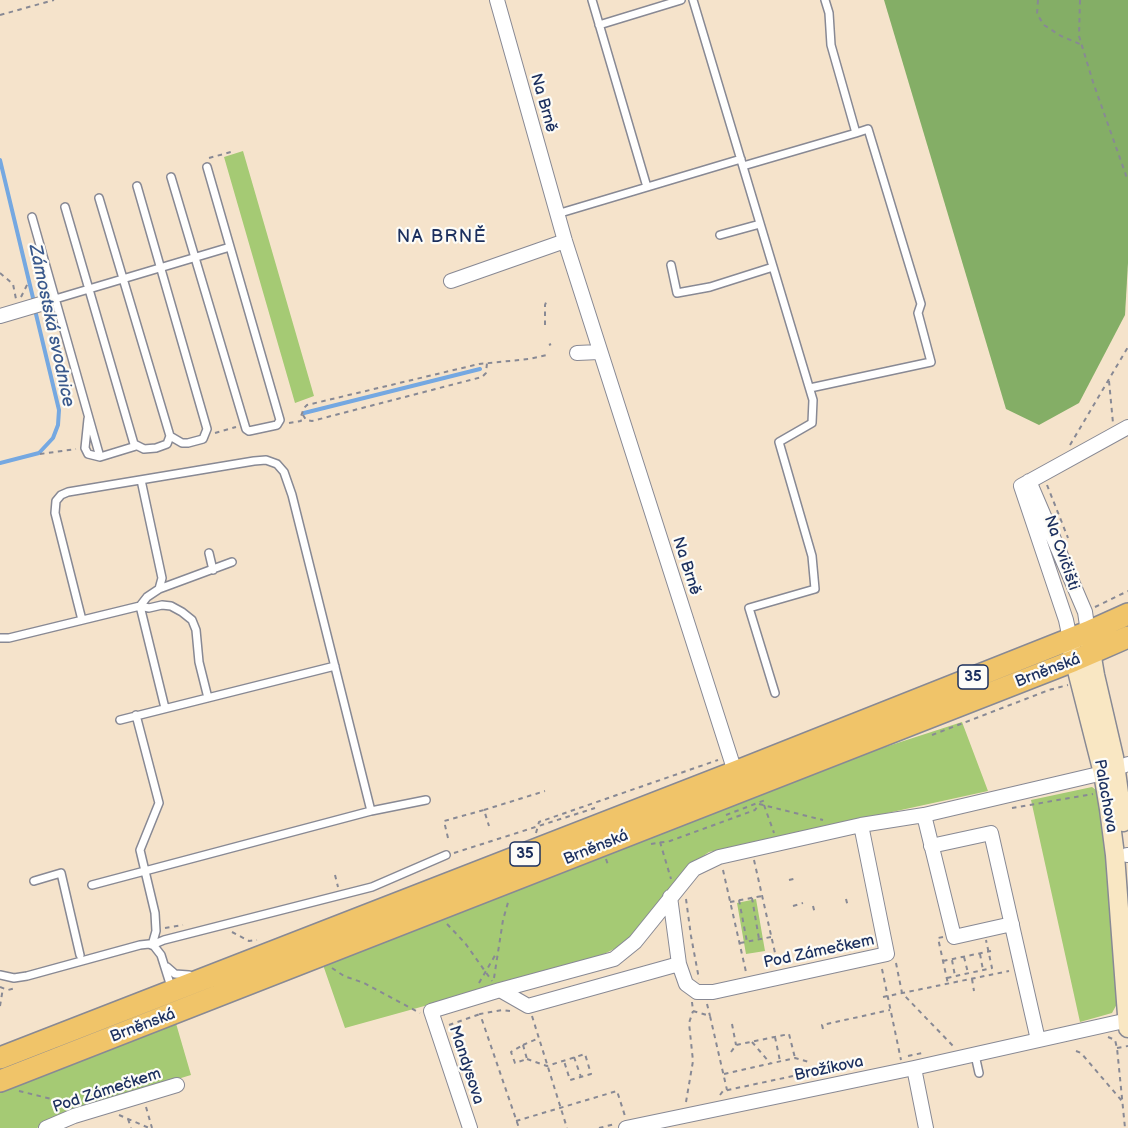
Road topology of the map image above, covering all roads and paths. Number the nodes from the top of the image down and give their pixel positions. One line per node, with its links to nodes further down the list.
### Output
1 (54, 0): 9 (path)
2 (497, 0): 22 (street, Na Brně)
3 (592, 0): 10 (lane)
4 (681, 0): 10 (lane)
5 (693, 0): 14 (lane)
6 (825, 0): 12 (lane)
7 (1038, 0): 11 (path)
8 (1080, 0): 11 (path)
9 (0, 15)
10 (599, 25): 19 (lane)
11 (1082, 45): 17 (path)
12 (856, 133): 14 (lane); 47 (lane)
13 (231, 154): 15 (path)
14 (742, 163): 19 (lane); 24 (lane)
15 (207, 167): 27 (lane)
16 (171, 177): 28 (lane)
17 (1128, 181)
18 (137, 186): 31 (lane)
19 (647, 188): 22 (lane)
20 (99, 198): 33 (lane)
21 (65, 207): 36 (lane)
22 (557, 214): 26 (street, Na Brně)
23 (32, 217): 38 (lane)
24 (760, 224): 25 (lane); 30 (lane)
25 (720, 235)
26 (565, 241): 35 (street); 42 (street, Na Brně)
27 (230, 247): 28 (lane); 51 (lane)
28 (195, 257): 31 (lane); 50 (lane)
29 (671, 265): 30 (lane)
30 (773, 267): 47 (lane)
31 (160, 268): 33 (lane); 53 (lane)
32 (0, 273): 34 (path)
33 (124, 279): 36 (lane); 55 (lane)
34 (29, 281)
35 (451, 281)
36 (89, 289): 38 (lane); 57 (lane)
37 (548, 300): 40 (path)
38 (49, 301): 39 (street); 49 (lane)
39 (0, 316)
40 (545, 326)
41 (1128, 347): 46 (path)
42 (599, 352): 43 (street); 82 (street, Na Brně)
43 (577, 353)
44 (547, 354): 45 (path)
45 (487, 363): 48 (path); 48 (path)
46 (1109, 381): 54 (path); 56 (path)
47 (810, 388): 76 (lane)
48 (303, 415): 51 (path)
49 (88, 417): 58 (lane); 60 (lane)
50 (244, 420): 51 (lane); 53 (path)
51 (280, 420)
52 (1128, 427): 54 (street)
53 (207, 429): 55 (lane)
54 (1114, 435): 62 (street)
55 (170, 436): 57 (lane)
56 (1073, 439)
57 (136, 446): 60 (lane)
58 (85, 448): 59 (path); 60 (lane)
59 (40, 454)
60 (100, 457)
61 (141, 480): 66 (lane); 70 (lane); 75 (lane)
62 (1029, 481): 71 (street, Na Cvičišti); 71 (street, Na Cvičišti)
63 (209, 553): 65 (lane)
64 (232, 562): 65 (lane)
65 (213, 570): 66 (lane)
66 (159, 589): 68 (lane)
67 (1128, 591): 71 (path)
68 (140, 606): 70 (lane); 77 (lane); 78 (lane)
69 (1128, 614): 71 (main road, 35)
70 (82, 620): 73 (lane)
71 (1081, 628): 74 (street, Palachova); 82 (main road, Brněnská / 35)
72 (1128, 637): 74 (main road, 35)
73 (0, 638)
74 (1082, 657): 81 (street, Palachova); 82 (main road, Brněnská / 35)
75 (335, 666): 77 (lane); 88 (lane)
76 (775, 693)
77 (208, 698): 78 (lane)
78 (165, 708): 79 (lane)
79 (136, 716): 80 (lane); 104 (lane)
80 (120, 720)
81 (1116, 769): 90 (street); 100 (street, Palachova); 172 (street, Palachova)
82 (735, 773): 89 (path); 142 (main road, Brněnská / 35); 169 (main road, Brněnská / 35)
83 (545, 791): 87 (path)
84 (426, 800): 88 (lane)
85 (764, 805): 92 (path); 94 (path); 95 (path)
86 (596, 808): 98 (path)
87 (484, 810): 91 (path); 93 (path)
88 (371, 811): 104 (lane)
89 (562, 814)
90 (924, 814): 92 (street); 97 (street)
91 (489, 826)
92 (855, 826): 95 (street); 136 (street, Pod Zámečkem)
93 (448, 838)
94 (660, 840): 96 (path); 111 (path)
95 (777, 843): 111 (street)
96 (650, 844)
97 (931, 846): 124 (street); 126 (street)
98 (446, 855): 110 (lane)
99 (753, 857): 113 (path)
100 (1128, 858)
101 (606, 859): 103 (path)
102 (722, 864): 117 (path)
103 (608, 865)
104 (145, 871): 109 (lane); 131 (lane)
105 (335, 875): 110 (path)
106 (797, 878): 107 (path)
107 (789, 880)
108 (34, 881): 135 (lane)
109 (92, 885)
110 (340, 895): 131 (lane)
111 (673, 895): 141 (street); 158 (street)
112 (510, 896): 132 (path)
113 (762, 896): 114 (path); 127 (path)
114 (752, 898): 116 (path); 128 (path)
115 (846, 899): 121 (path)
116 (739, 900): 117 (path); 129 (path)
117 (730, 902): 130 (path)
118 (803, 903): 119 (path)
119 (793, 906)
120 (813, 906): 122 (path)
121 (848, 907)
122 (814, 914)
123 (445, 921): 147 (path)
124 (1012, 924): 125 (street); 145 (street)
125 (984, 930): 126 (street); 133 (path)
126 (953, 934): 139 (path)
127 (771, 937): 128 (path); 151 (path)
128 (759, 939): 129 (path)
129 (747, 942): 130 (path)
130 (740, 943): 154 (path)
131 (152, 945): 140 (lane); 149 (lane)
132 (498, 951): 147 (path); 147 (path)
133 (990, 951): 134 (path); 146 (path)
134 (980, 954): 137 (path); 146 (path)
135 (80, 955)
136 (883, 955): 151 (street, Pod Zámečkem); 161 (path); 163 (path)
137 (964, 957): 138 (path); 148 (path)
138 (952, 960): 139 (path); 150 (path)
139 (943, 961): 152 (path)
140 (165, 964): 142 (lane); 159 (lane)
141 (679, 964): 156 (street); 158 (street)
142 (239, 965): 159 (main road, Brněnská / 35)
143 (330, 966): 170 (path)
144 (697, 968): 156 (path)
145 (1022, 968): 153 (path); 179 (street)
146 (983, 970): 148 (path)
147 (485, 973): 164 (path)
148 (968, 973): 150 (path)
149 (0, 975)
150 (955, 976): 152 (path)
151 (781, 977): 154 (street, Pod Zámečkem)
152 (947, 978): 155 (path)
153 (972, 979): 155 (path); 160 (path)
154 (749, 984): 156 (street, Pod Zámečkem)
155 (948, 984): 161 (path)
156 (690, 987): 168 (path)
157 (2, 988): 165 (path)
158 (500, 990): 164 (street)
159 (173, 991): 169 (lane); 190 (main road, Brněnská / 35)
160 (974, 991)
161 (902, 993): 163 (path); 185 (path)
162 (883, 997): 163 (path)
163 (888, 997): 166 (path)
164 (471, 999): 170 (street)
165 (0, 1006)
166 (890, 1010): 175 (path); 193 (path)
167 (512, 1011): 212 (path)
168 (693, 1011): 201 (path); 208 (path)
169 (179, 1012): 203 (main road, Brněnská / 35)
170 (427, 1013): 216 (street, Mandysova)
171 (531, 1014): 178 (path)
172 (1128, 1020): 174 (street, Palachova); 179 (street, Brožíkova)
173 (732, 1024): 182 (path)
174 (1128, 1028)
175 (823, 1029)
176 (1105, 1036): 184 (path)
177 (775, 1037): 182 (path); 191 (path); 195 (path)
178 (539, 1038): 181 (path); 198 (path)
179 (1038, 1040): 188 (street, Brožíkova)
180 (752, 1042): 197 (path)
181 (523, 1045): 192 (path); 192 (path)
182 (736, 1045): 187 (path)
183 (1128, 1046): 184 (path)
184 (1118, 1048): 207 (path)
185 (956, 1049)
186 (1076, 1051): 207 (path)
187 (731, 1052)
188 (975, 1054): 199 (street, Brožíkova); 200 (lane)
189 (574, 1057): 194 (path); 202 (path); 202 (path)
190 (0, 1058)
191 (795, 1058): 195 (path); 196 (path)
192 (527, 1059): 198 (path)
193 (901, 1060)
194 (564, 1061): 198 (path); 202 (path)
195 (780, 1061): 197 (path)
196 (809, 1062)
197 (770, 1063): 201 (path)
198 (548, 1066): 209 (path)
199 (914, 1068): 219 (street, Brožíkova); 220 (street)
200 (979, 1073)
201 (724, 1074): 205 (path)
202 (581, 1077)
203 (5, 1085): 210 (path)
204 (177, 1085): 206 (street, Pod Zámečkem)
205 (728, 1090)
206 (142, 1096): 210 (street, Pod Zámečkem); 215 (path)
207 (1122, 1101): 221 (path)
208 (685, 1107)
209 (561, 1108): 212 (path); 218 (path); 219 (path)
210 (97, 1109): 211 (path); 213 (street, Pod Zámečkem)
211 (127, 1118): 214 (path); 215 (path)
212 (516, 1121): 217 (path)
213 (46, 1128)
214 (131, 1128)
215 (150, 1128)
216 (470, 1128)
217 (519, 1128)
218 (567, 1128)
219 (627, 1128)
220 (927, 1128)
221 (1125, 1128)

